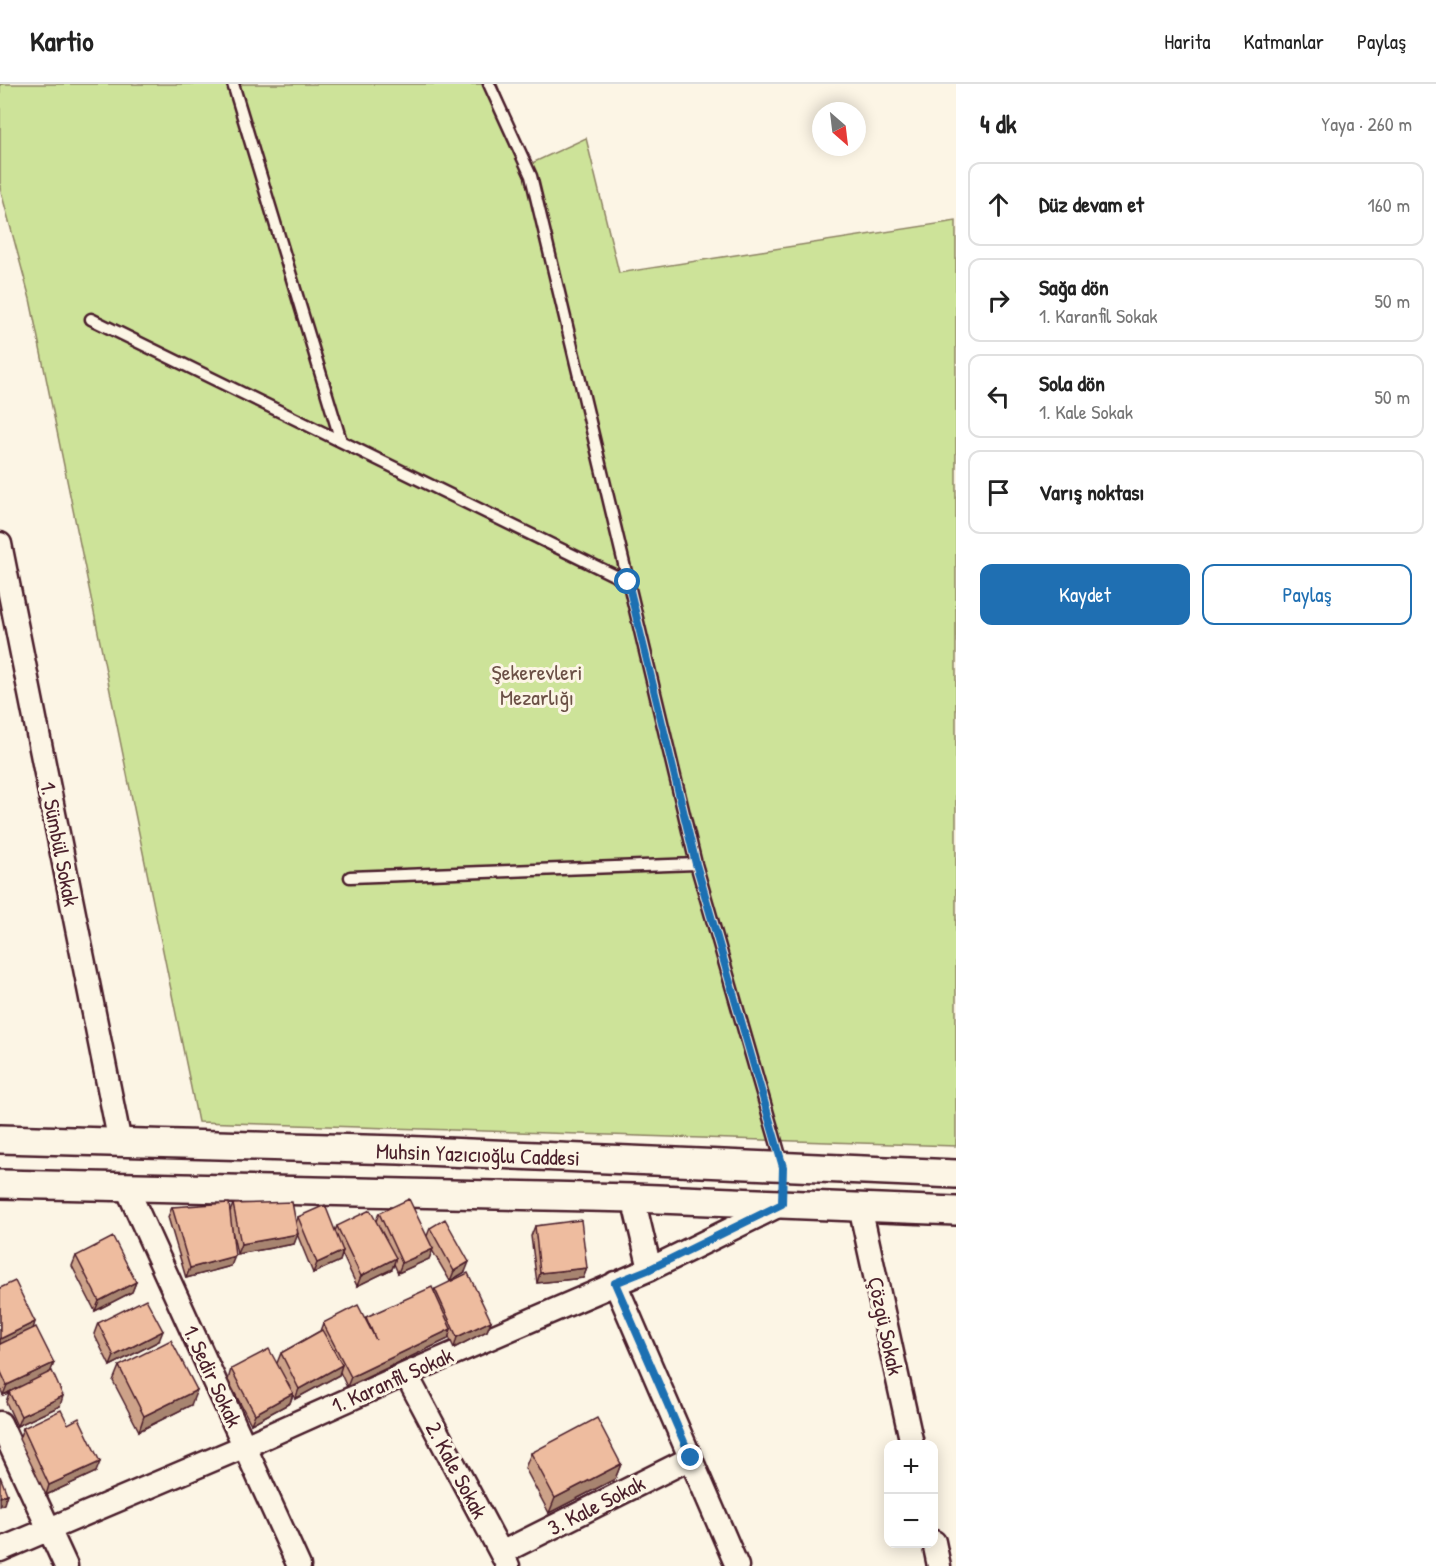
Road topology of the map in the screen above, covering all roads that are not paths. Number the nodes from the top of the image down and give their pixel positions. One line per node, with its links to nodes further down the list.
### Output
1 (233, 84): 4 (lane)
2 (489, 84): 6 (lane)
3 (91, 319): 4 (lane)
4 (341, 441): 6 (lane)
5 (0, 544): 10 (street, 1. Sümbül Sokak)
6 (628, 582): 7 (lane)
7 (696, 864): 8 (lane); 11 (lane)
8 (350, 877)
9 (0, 1139): 10 (street, Muhsin Yazıcıoğlu Caddesi)
10 (120, 1143): 11 (street, Muhsin Yazıcıoğlu Caddesi); 14 (street)
11 (783, 1167): 12 (street, Muhsin Yazıcıoğlu Caddesi); 16 (street)
12 (956, 1174)
13 (0, 1184): 14 (street, Muhsin Yazıcıoğlu Caddesi)
14 (126, 1186): 15 (street, Muhsin Yazıcıoğlu Caddesi); 24 (street, 1. Sedir Sokak)
15 (633, 1198): 16 (street, Muhsin Yazıcıoğlu Caddesi); 19 (street)
16 (782, 1204): 17 (street, Muhsin Yazıcıoğlu Caddesi); 19 (street, 1. Karanfil Sokak)
17 (860, 1207): 18 (street, Muhsin Yazıcıoğlu Caddesi); 23 (street, Çözgü Sokak)
18 (956, 1210)
19 (650, 1269): 20 (street, 1. Karanfil Sokak)
20 (615, 1283): 21 (street, 1. Karanfil Sokak); 25 (street)
21 (405, 1374): 24 (street, 1. Karanfil Sokak); 29 (street, 2. Kale Sokak)
22 (0, 1423): 26 (street)
23 (911, 1440)
24 (245, 1446): 26 (street, 1. Karanfil Sokak); 31 (street, 1. Sedir Sokak)
25 (691, 1458): 29 (street, 3. Kale Sokak); 32 (street)
26 (50, 1530): 28 (street, 1. Karanfil Sokak); 30 (street)
27 (934, 1548): 33 (street)
28 (0, 1550)
29 (505, 1560)
30 (66, 1566)
31 (299, 1566)
32 (737, 1566)
33 (939, 1566)

